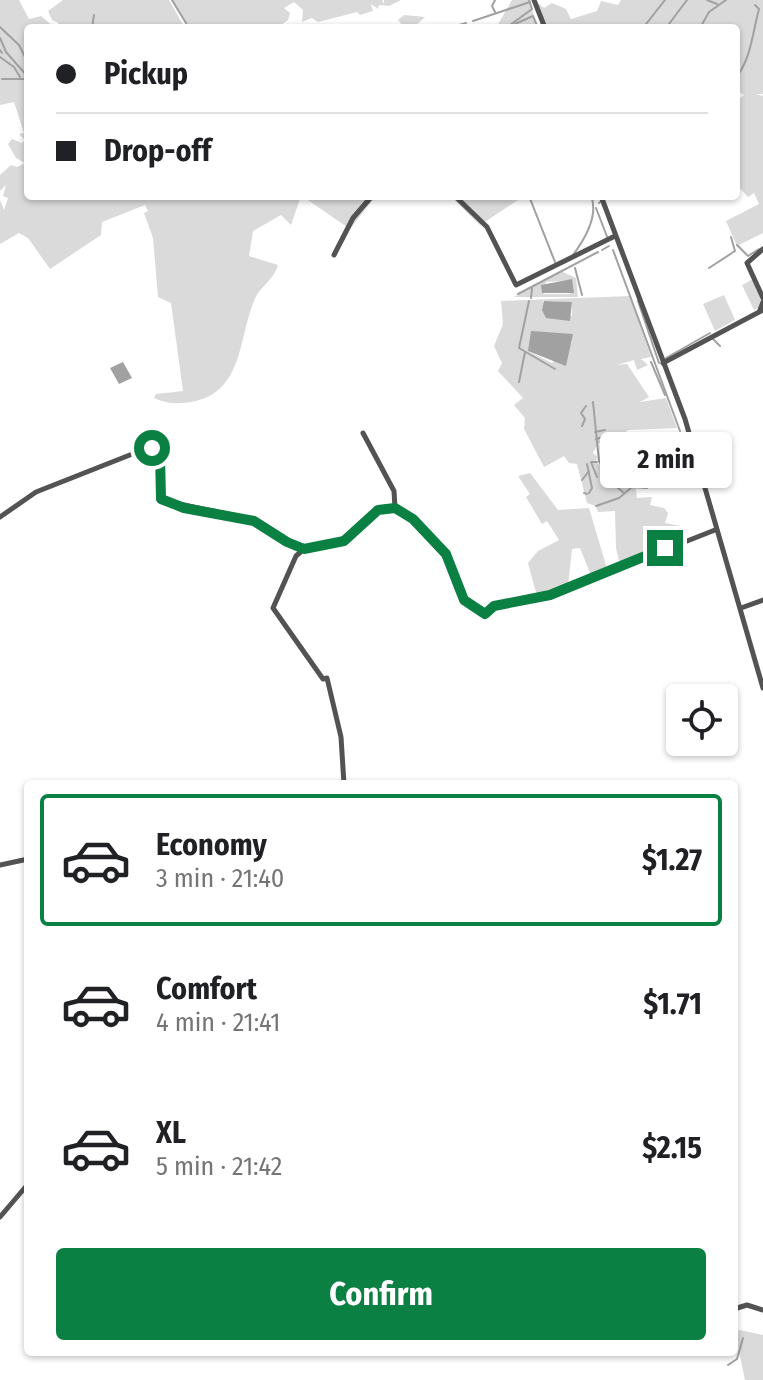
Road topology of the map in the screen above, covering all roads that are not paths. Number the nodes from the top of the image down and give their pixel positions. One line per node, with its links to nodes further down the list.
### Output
1 (534, 0): 2 (street)
2 (543, 24)
3 (369, 200): 8 (street)
4 (459, 200): 6 (street)
5 (602, 200): 6 (street)
6 (615, 236): 11 (street)
7 (763, 249): 9 (street)
8 (334, 255)
9 (763, 300): 10 (street)
10 (762, 310): 11 (street)
11 (663, 363): 15 (street)
12 (363, 433): 13 (street)
13 (395, 508): 15 (street); 17 (street)
14 (0, 517): 16 (street)
15 (715, 530): 20 (street)
16 (287, 542): 17 (street); 18 (street)
17 (304, 549): 18 (street)
18 (296, 556): 22 (street)
19 (763, 600): 20 (street)
20 (741, 608): 21 (street)
21 (763, 688)
22 (344, 780)
23 (24, 860): 24 (street)
24 (0, 865)
25 (24, 1189): 26 (street)
26 (0, 1217)
27 (738, 1308): 28 (street)
28 (763, 1310)

